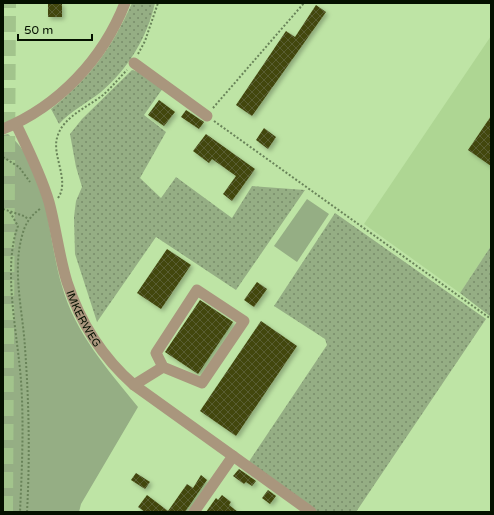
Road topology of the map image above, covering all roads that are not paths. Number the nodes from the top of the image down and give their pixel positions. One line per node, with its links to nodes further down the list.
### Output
1 (125, 3): 4 (street)
2 (134, 63): 3 (street)
3 (207, 116)
4 (16, 124): 5 (street); 7 (street, IMKERWEG)
5 (3, 129)
6 (163, 367): 6 (street); 7 (street)
7 (134, 384): 8 (street, IMKERWEG)
8 (233, 456): 9 (street); 10 (street, IMKERWEG)
9 (194, 512)
10 (311, 512)

